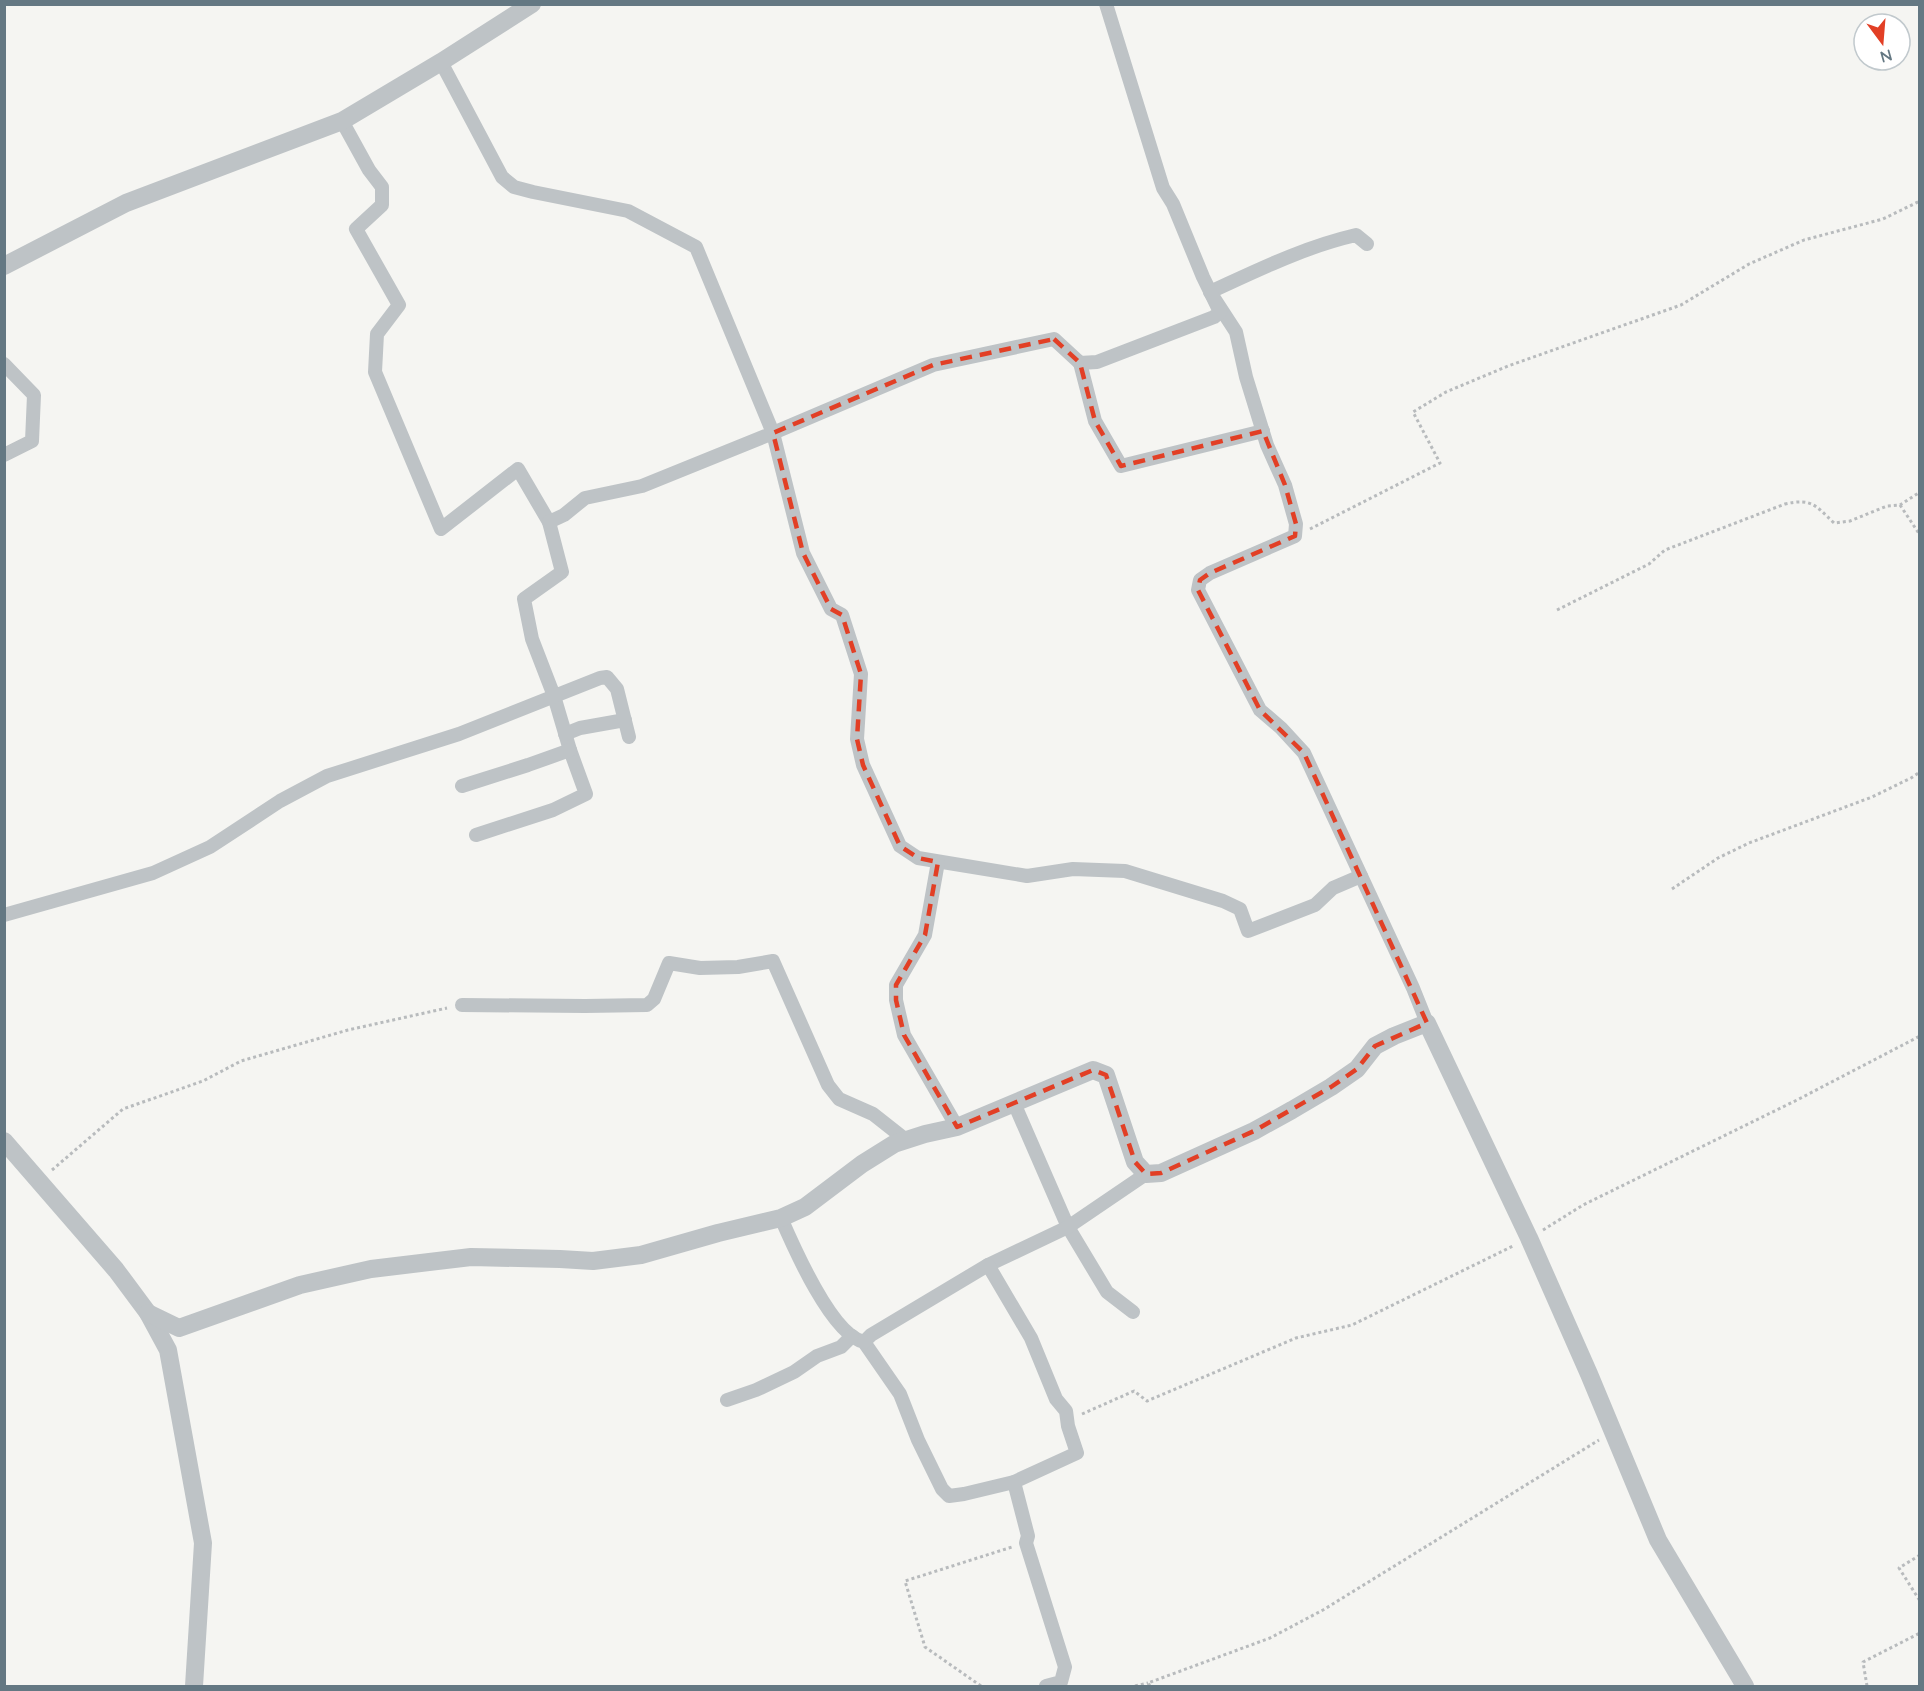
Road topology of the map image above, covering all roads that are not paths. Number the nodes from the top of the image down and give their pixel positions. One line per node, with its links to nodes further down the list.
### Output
1 (532, 4): 3 (street)
2 (1106, 4): 7 (street)
3 (441, 62): 4 (street); 11 (street)
4 (342, 121): 6 (street); 13 (street)
5 (1366, 244): 7 (street)
6 (4, 266)
7 (1210, 292): 8 (street); 10 (street)
8 (1080, 363): 10 (street); 11 (street)
9 (4, 364): 12 (street)
10 (1263, 430): 22 (street)
11 (773, 433): 13 (street); 21 (street)
12 (4, 455)
13 (549, 522): 14 (street)
14 (554, 696): 15 (street); 16 (street); 23 (street)
15 (626, 720): 16 (street); 17 (street)
16 (565, 734): 18 (street)
17 (629, 737)
18 (570, 750): 19 (street); 20 (street)
19 (462, 786)
20 (476, 836)
21 (938, 862): 22 (street); 27 (street)
22 (1361, 876): 25 (street)
23 (4, 915)
24 (462, 1005): 28 (street)
25 (1427, 1023): 30 (street); 41 (street)
26 (1014, 1103): 27 (street); 30 (street); 32 (street)
27 (957, 1127): 28 (street)
28 (906, 1140): 31 (street)
29 (4, 1141): 35 (street)
30 (1146, 1174): 32 (street)
31 (781, 1218): 35 (street); 36 (street)
32 (1068, 1227): 33 (street); 34 (street)
33 (988, 1265): 36 (street); 38 (street)
34 (1133, 1312)
35 (148, 1313): 39 (street)
36 (858, 1339): 37 (street); 38 (street)
37 (727, 1400)
38 (1014, 1482): 40 (street)
39 (194, 1686)
40 (1046, 1686)
41 (1744, 1686)

